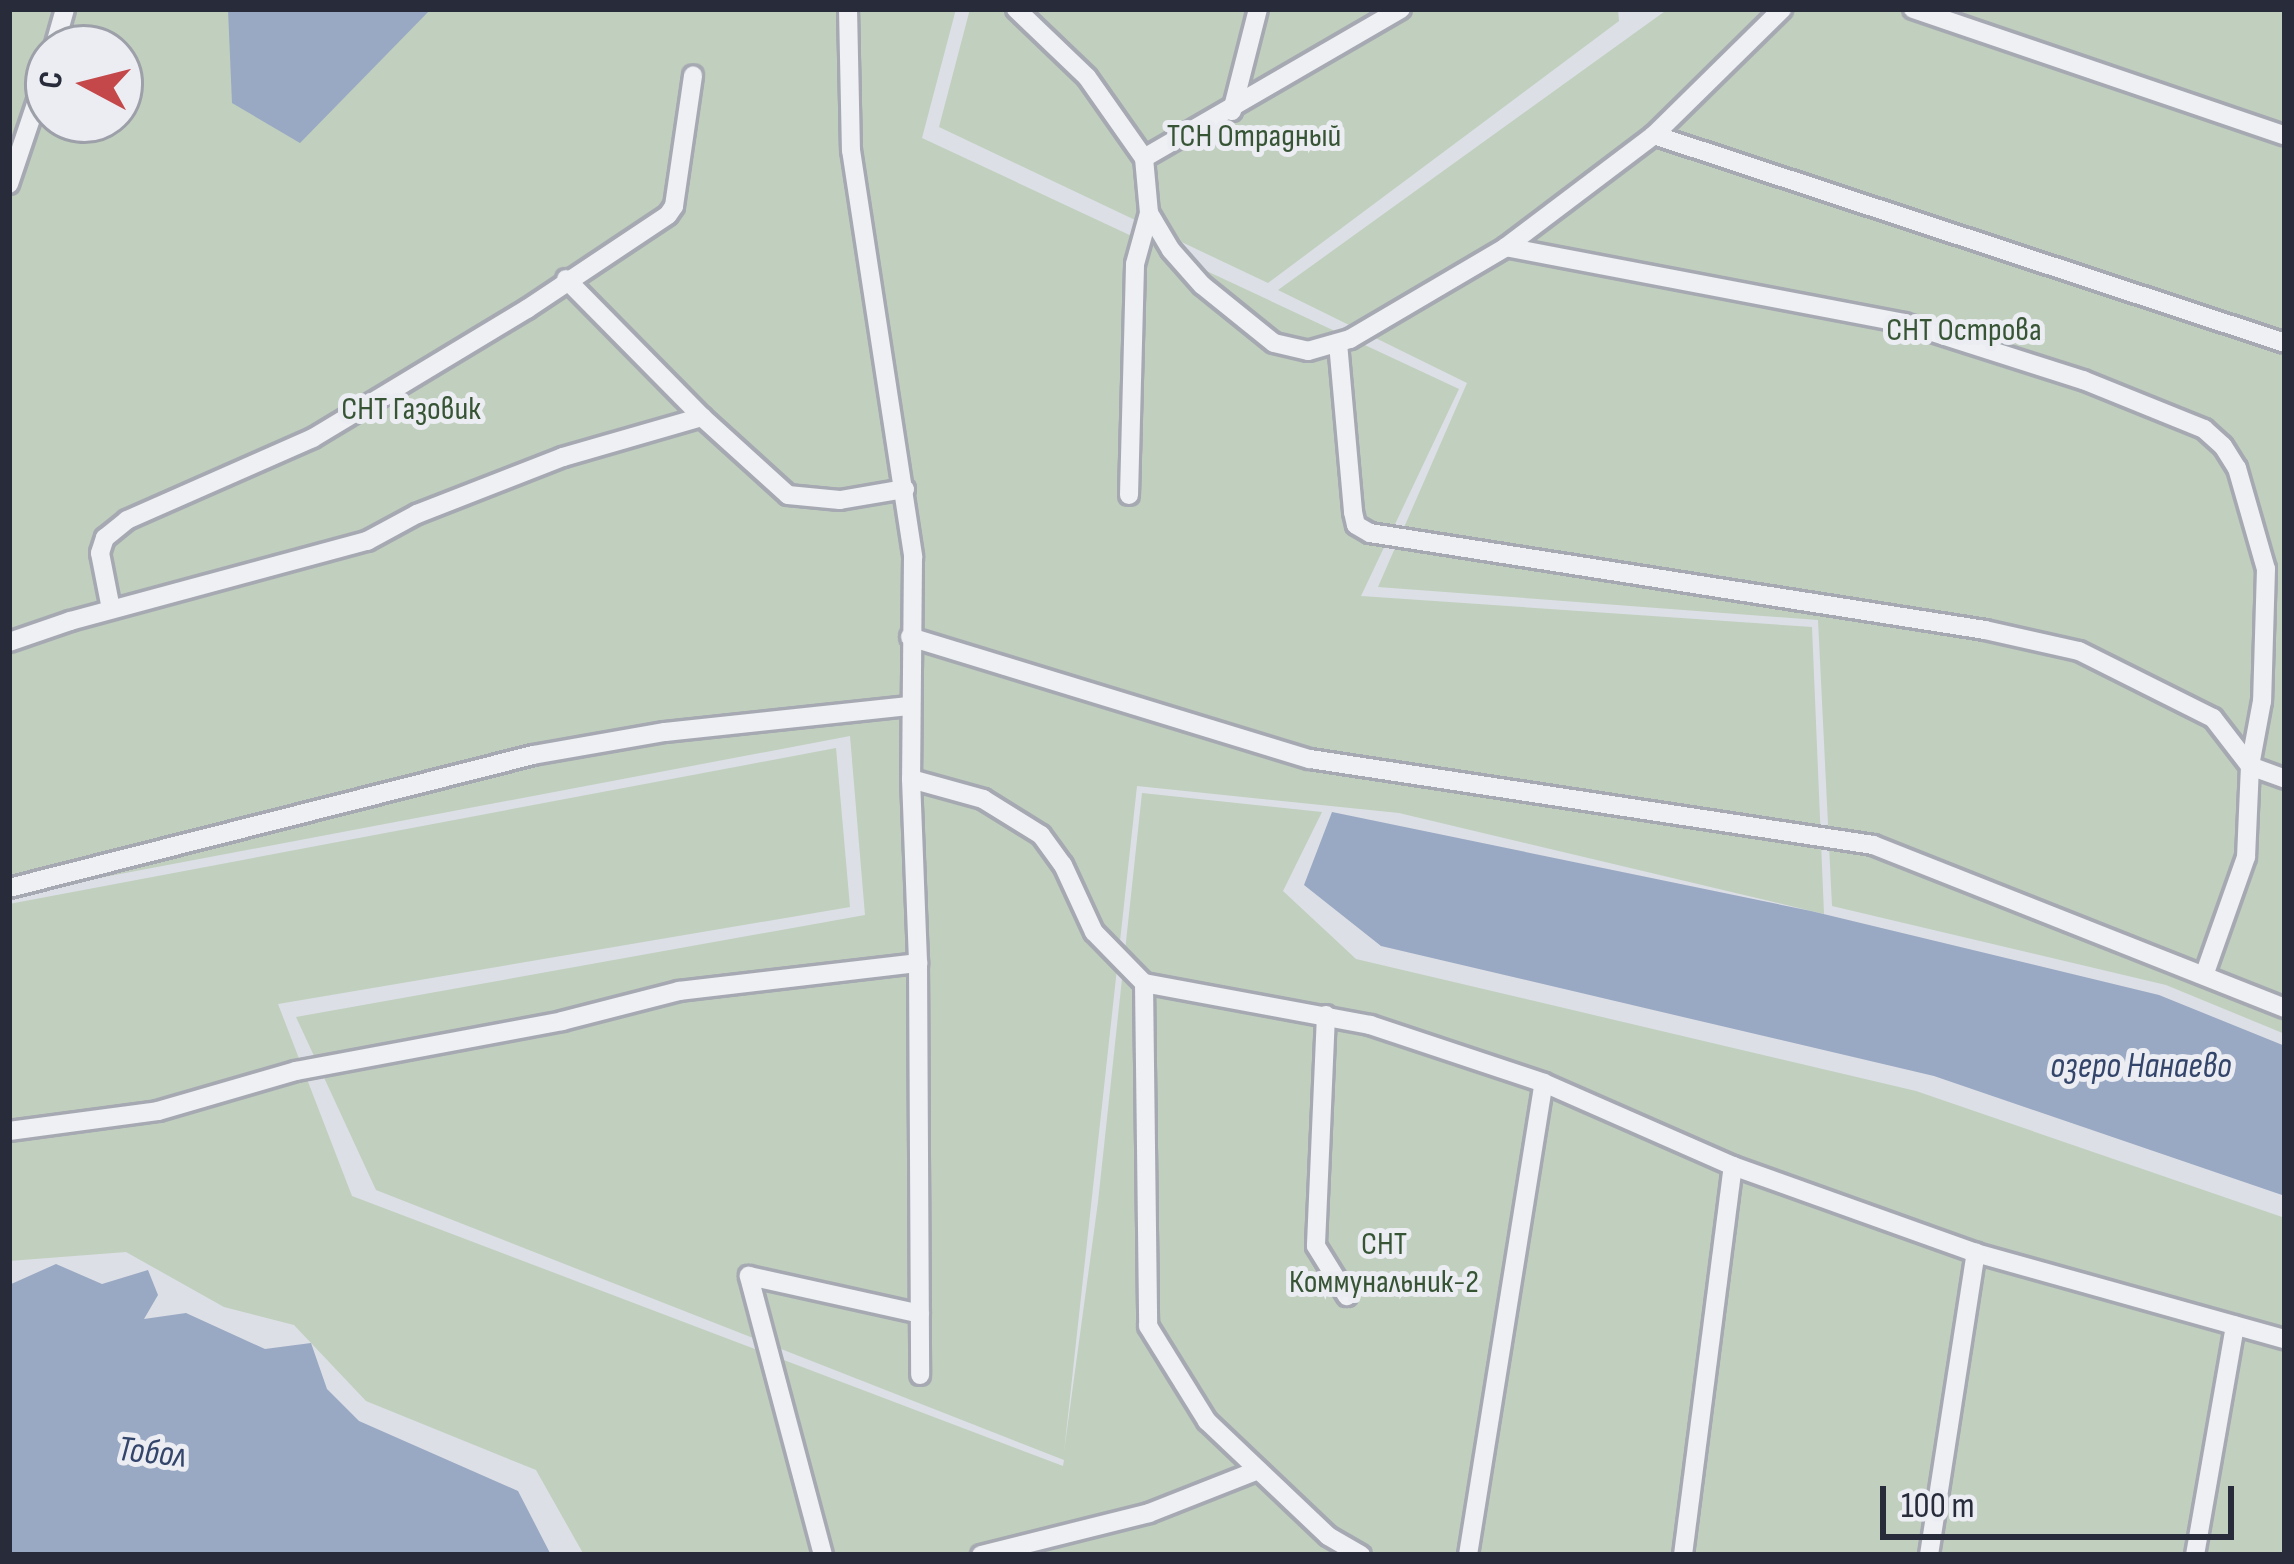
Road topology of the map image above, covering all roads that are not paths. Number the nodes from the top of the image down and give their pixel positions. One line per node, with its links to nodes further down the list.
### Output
1 (848, 9): 20 (street)
2 (1016, 9): 12 (street)
3 (1258, 9): 8 (street)
4 (1401, 9): 8 (street)
5 (1782, 9): 9 (street)
6 (1913, 9): 10 (street)
7 (693, 74): 16 (street)
8 (1232, 111): 12 (street)
9 (1654, 135): 15 (street); 18 (street)
10 (2285, 136)
11 (24, 139): 13 (street)
12 (1144, 158): 14 (street)
13 (9, 184)
14 (1149, 213): 17 (street); 21 (street)
15 (1506, 247): 17 (street); 22 (street)
16 (566, 279): 19 (street); 23 (street)
17 (1338, 343): 27 (street)
18 (2285, 343)
19 (702, 417): 20 (street); 23 (street)
20 (905, 489): 24 (street)
21 (1129, 495)
22 (2276, 571): 27 (street)
23 (111, 609): 25 (street)
24 (910, 637): 26 (street); 32 (street)
25 (9, 642)
26 (909, 706): 28 (street); 30 (street)
27 (2250, 766): 29 (street); 32 (street)
28 (911, 778): 31 (street); 33 (street)
29 (2285, 779)
30 (9, 888)
31 (918, 963): 37 (street); 41 (street)
32 (2205, 973): 34 (street)
33 (1144, 983): 35 (street); 45 (street)
34 (2285, 1008)
35 (1326, 1015): 36 (street); 40 (street)
36 (1544, 1083): 38 (street); 49 (street)
37 (9, 1132)
38 (1733, 1166): 39 (street); 50 (street)
39 (1976, 1253): 42 (street); 51 (street)
40 (1347, 1296)
41 (920, 1314): 44 (street); 46 (street)
42 (2235, 1325): 43 (street); 52 (street)
43 (2285, 1339)
44 (920, 1375)
45 (1258, 1470): 47 (street); 48 (street)
46 (823, 1555)
47 (981, 1555)
48 (1361, 1555)
49 (1468, 1555)
50 (1683, 1555)
51 (1929, 1555)
52 (2195, 1555)

